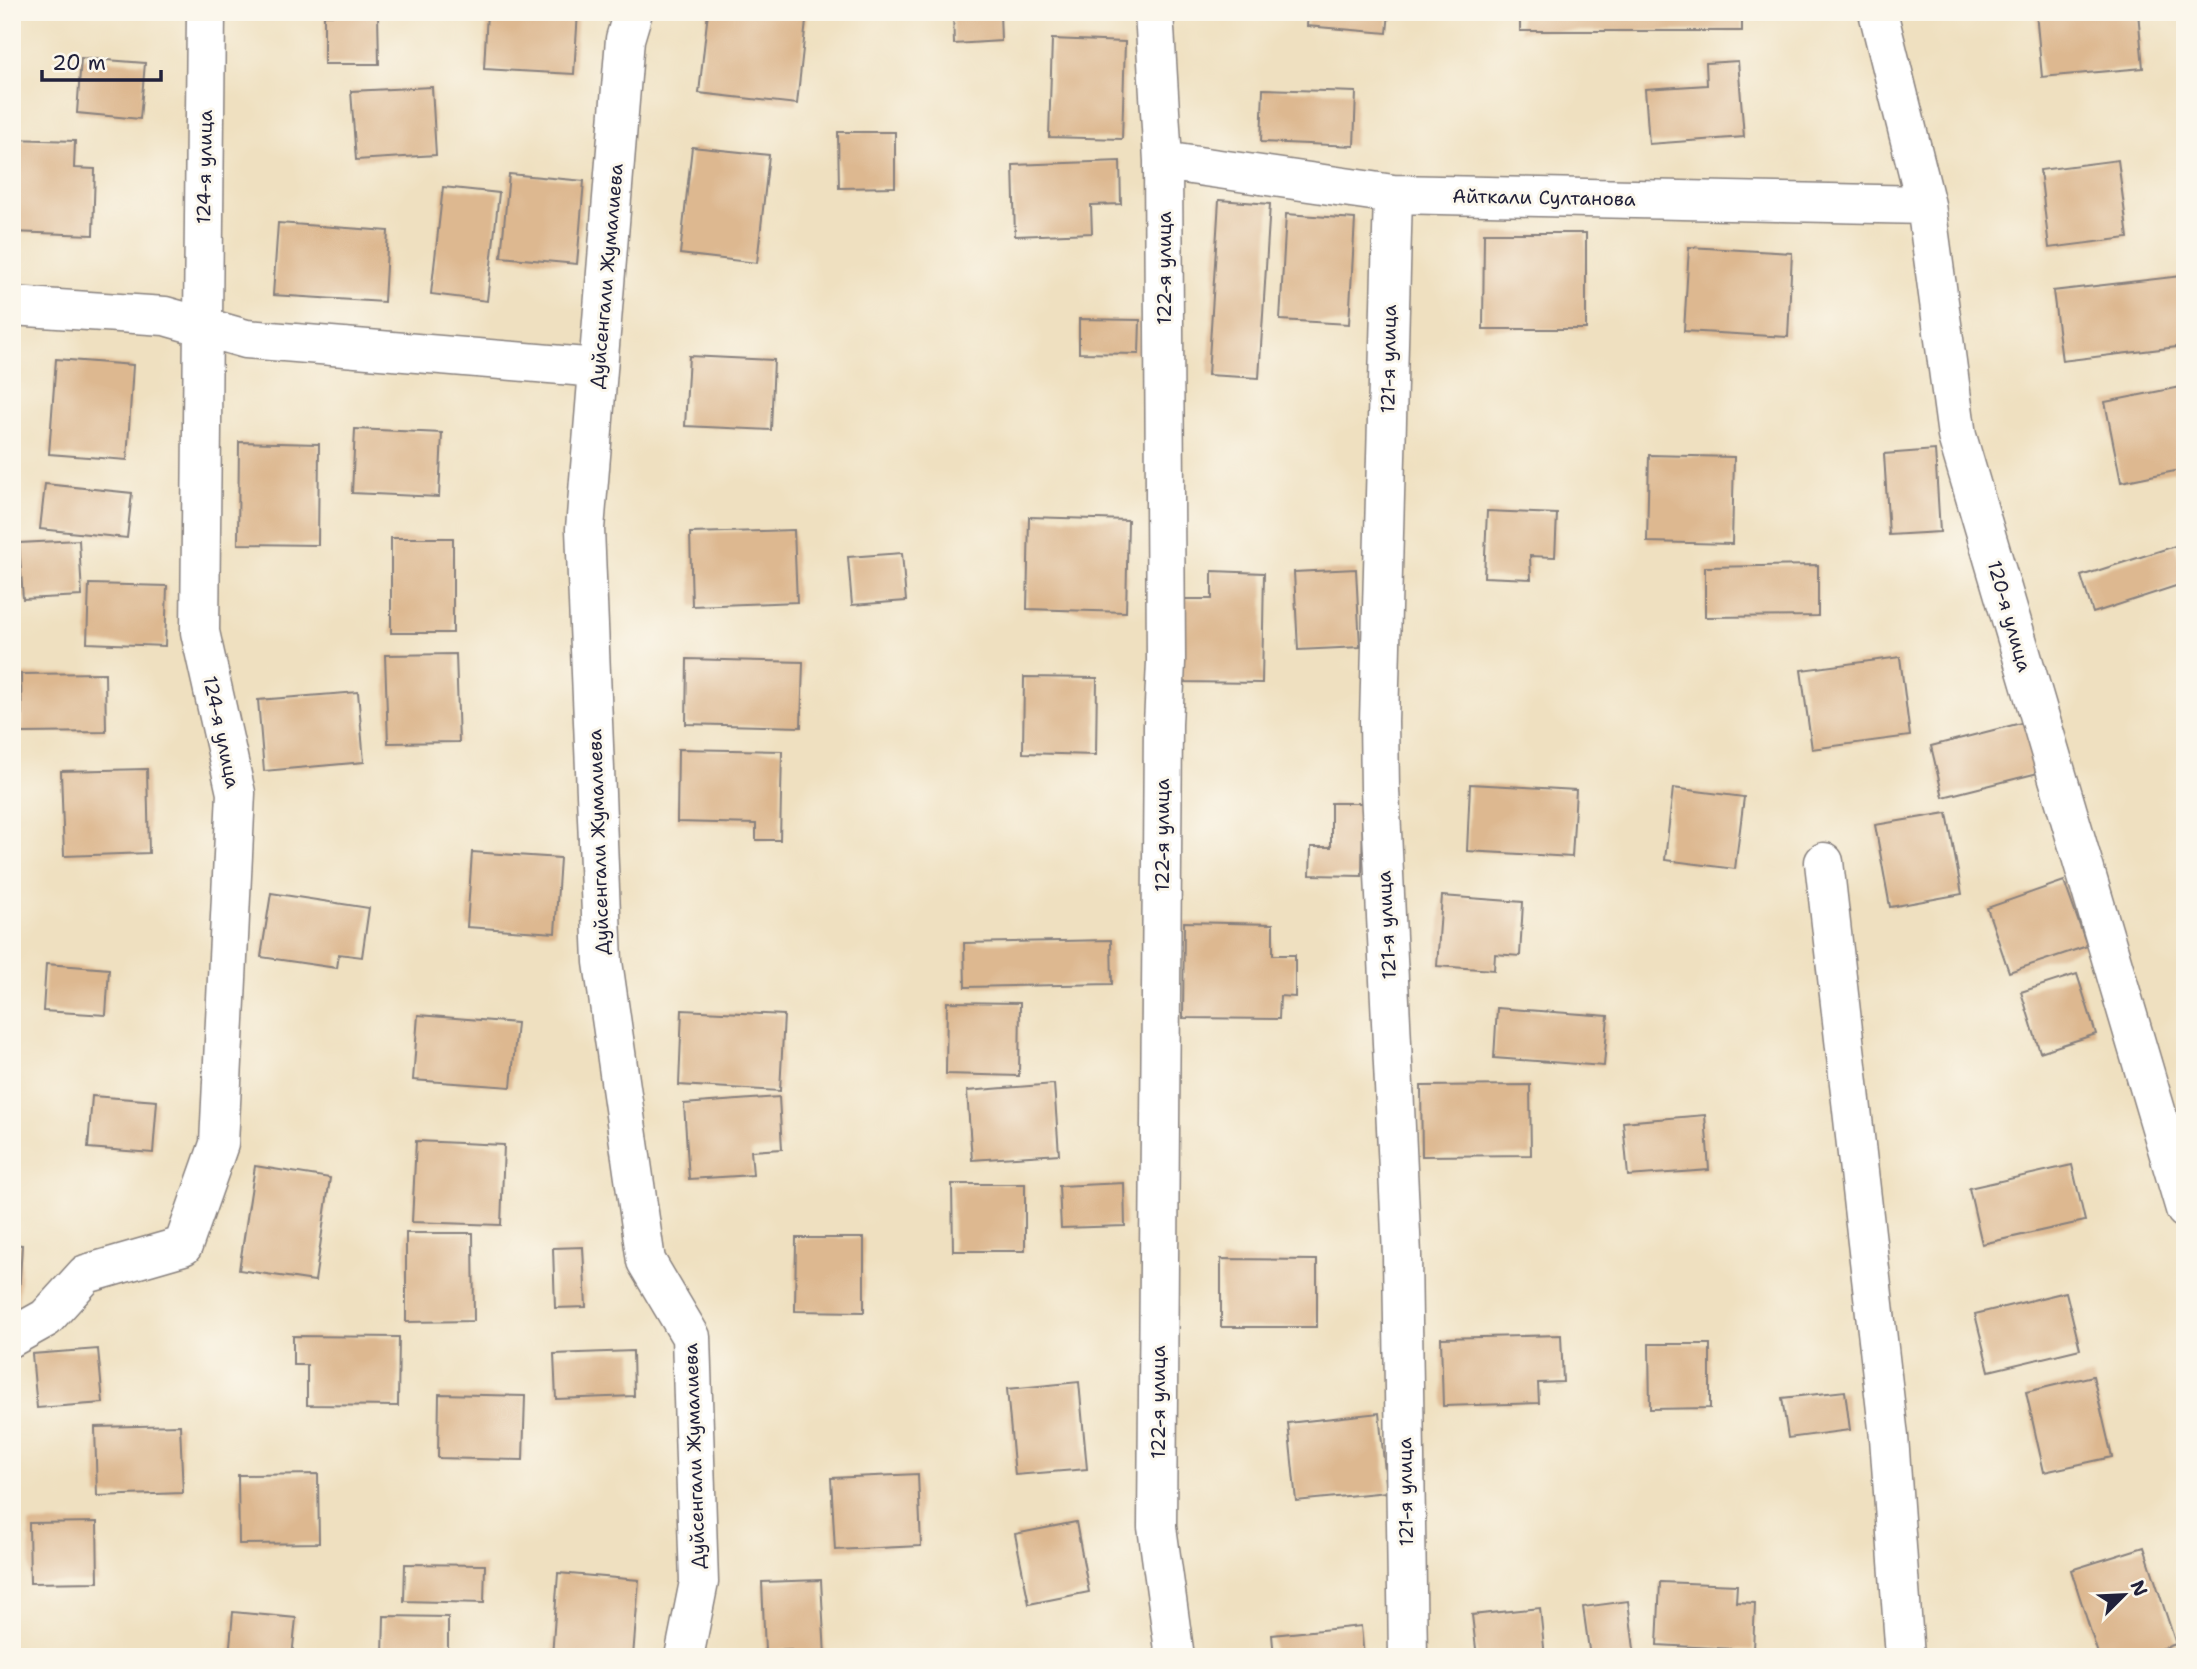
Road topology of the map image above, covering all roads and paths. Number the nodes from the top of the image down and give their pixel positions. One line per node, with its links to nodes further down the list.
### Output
1 (206, 12): 9 (street, 124-я улица)
2 (632, 12): 10 (street, Дуйсенгали Жумалиева)
3 (1154, 12): 5 (street, 122-я улица)
4 (1878, 12): 7 (street, 120-я улица)
5 (1163, 161): 6 (street, Айткали Султанова); 15 (street, 122-я улица)
6 (1393, 194): 7 (street, Айткали Султанова); 16 (street, 121-я улица)
7 (1926, 205): 12 (street, 120-я улица)
8 (12, 306): 9 (street)
9 (203, 326): 10 (street); 13 (street, 124-я улица)
10 (598, 368): 14 (street, Дуйсенгали Жумалиева)
11 (1824, 862): 17 (street)
12 (2185, 1209)
13 (12, 1337)
14 (684, 1657)
15 (1175, 1657)
16 (1408, 1657)
17 (1905, 1657)

